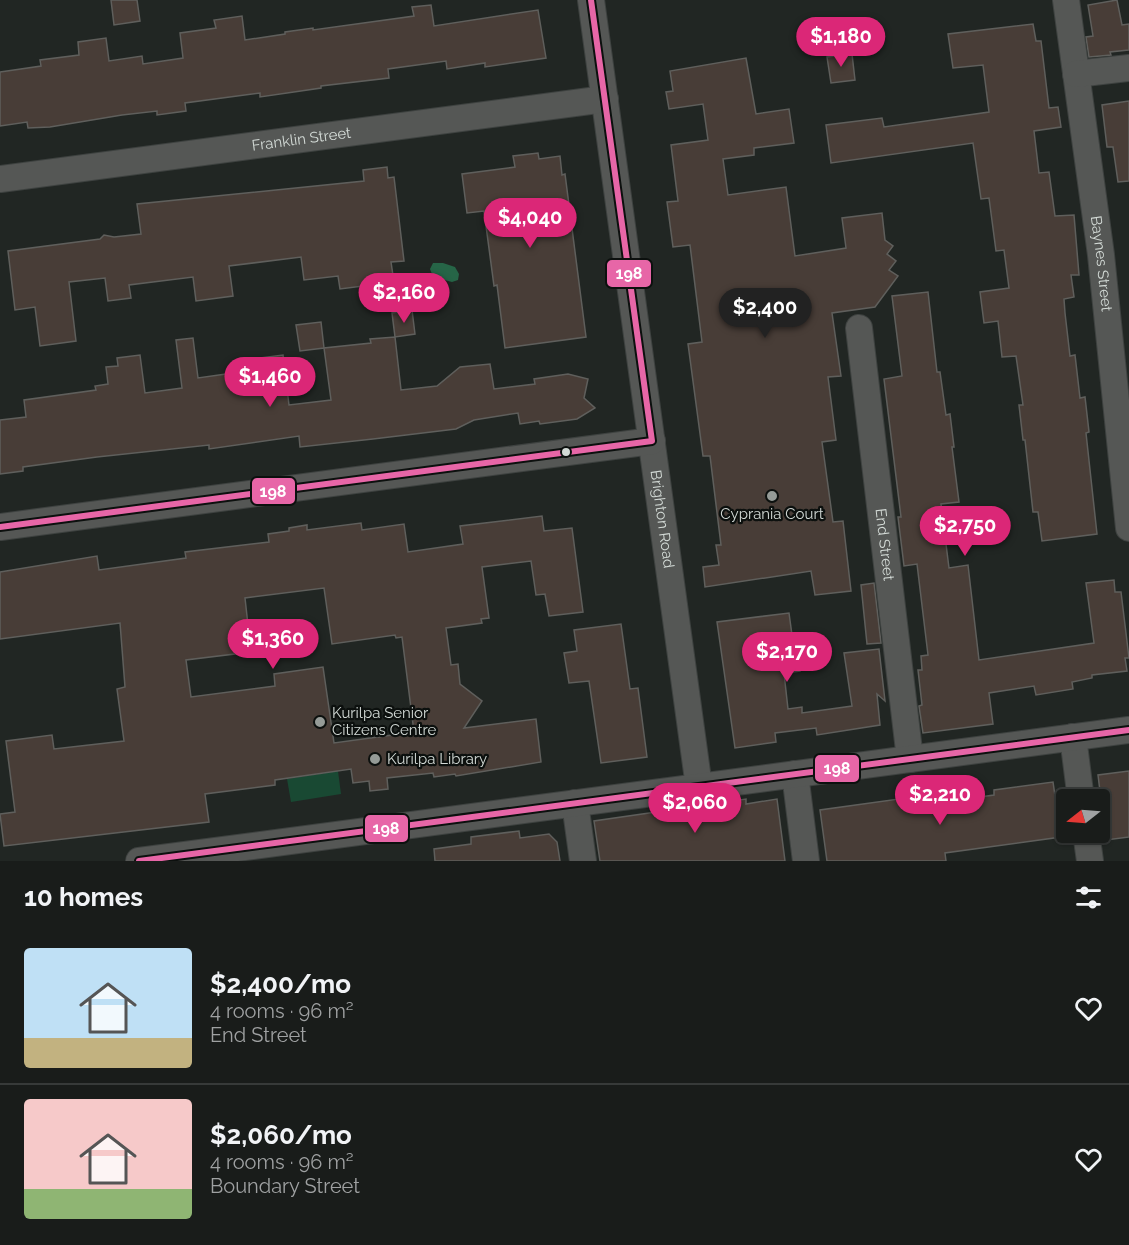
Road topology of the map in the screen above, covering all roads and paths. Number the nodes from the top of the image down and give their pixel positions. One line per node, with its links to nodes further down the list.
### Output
1 (591, 0): 5 (street, Brighton Road)
2 (1066, 0): 4 (street, Baynes Street)
3 (1129, 68): 4 (street)
4 (1076, 74): 9 (street, Baynes Street)
5 (605, 99): 6 (street, Franklin Street); 8 (street, Brighton Road)
6 (0, 179)
7 (859, 328): 14 (street, End Street)
8 (652, 441): 10 (street); 16 (street, Brighton Road)
9 (1126, 486): 11 (street, Baynes Street)
10 (0, 526)
11 (1129, 528)
12 (1129, 730): 13 (street)
13 (1072, 737): 14 (street); 17 (street)
14 (910, 759): 15 (street)
15 (795, 774): 16 (street); 22 (street)
16 (699, 787): 18 (street)
17 (1079, 789)
18 (575, 803): 20 (street); 21 (street)
19 (1088, 843): 23 (street)
20 (139, 861)
21 (583, 861)
22 (806, 861)
23 (1090, 861)

